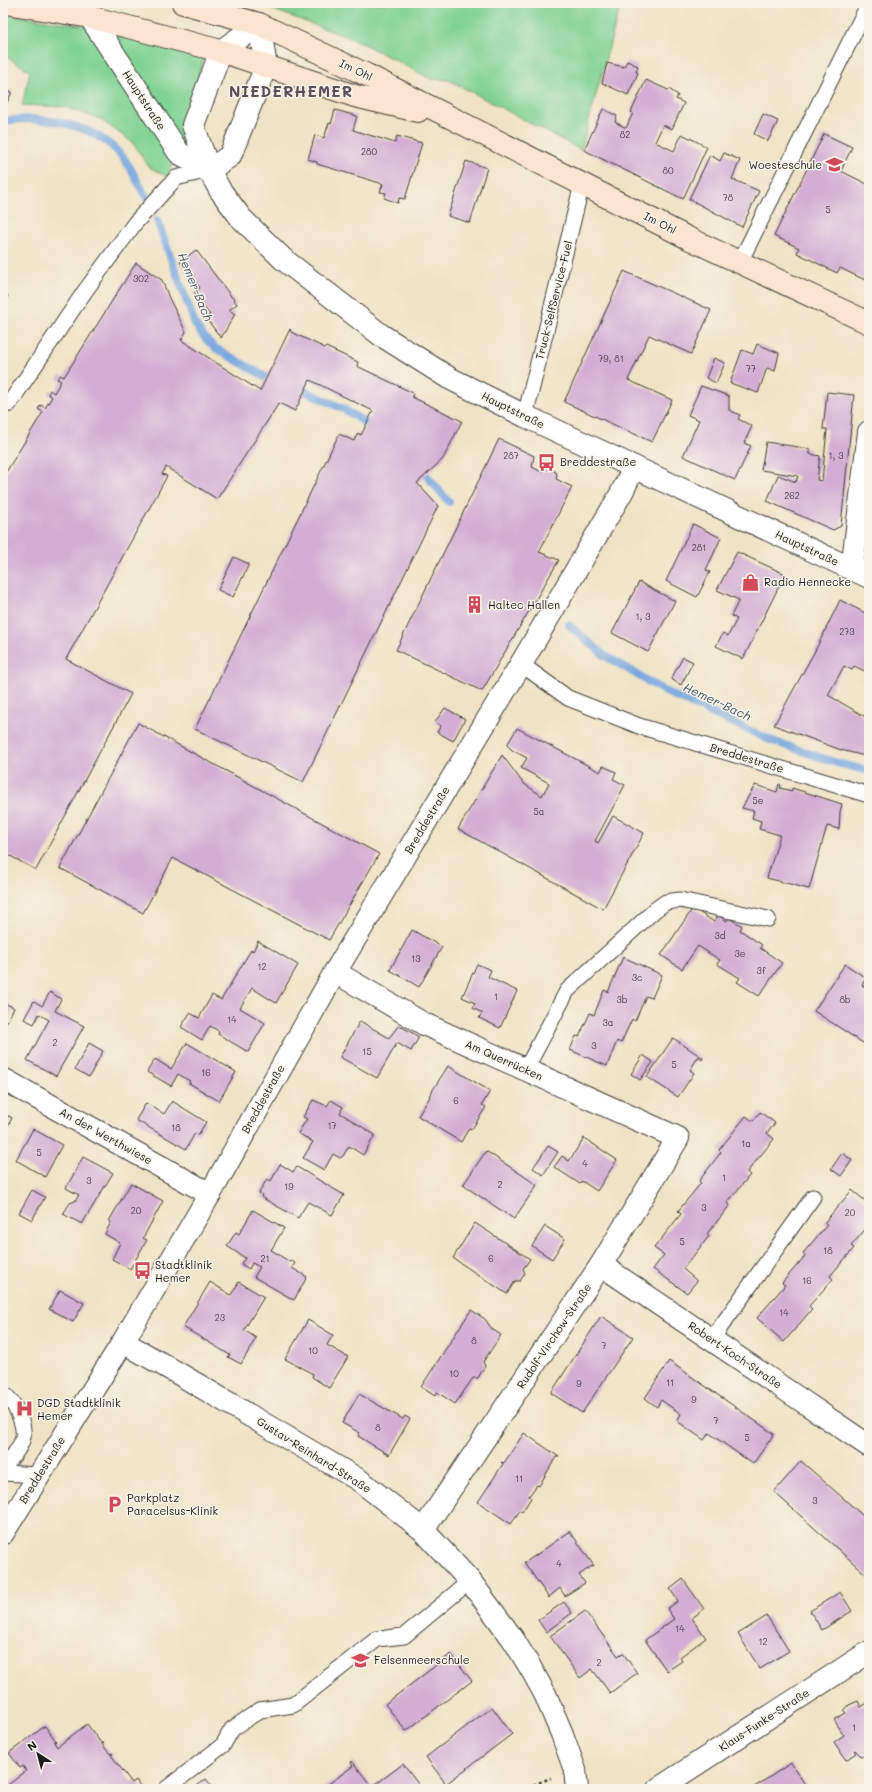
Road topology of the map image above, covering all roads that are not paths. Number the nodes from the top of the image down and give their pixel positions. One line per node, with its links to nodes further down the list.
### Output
1 (6, 3): 4 (main road)
2 (183, 3): 5 (main road)
3 (869, 3): 11 (lane)
4 (90, 17): 6 (main road); 9 (street, Hauptstraße)
5 (259, 24): 6 (street); 7 (street); 8 (main road, Im Ohl)
6 (221, 51): 7 (main road); 9 (street, Hauptstraße)
7 (266, 66): 8 (main road, Im Ohl); 9 (street)
8 (452, 119): 10 (main road, Im Ohl)
9 (209, 170): 13 (lane); 14 (street, Hauptstraße)
10 (582, 184): 11 (main road, Im Ohl); 14 (lane, Truck-SelfService-Fuel)
11 (740, 262): 12 (main road, Im Ohl)
12 (869, 323)
13 (3, 402)
14 (525, 416): 16 (street, Hauptstraße)
15 (869, 432): 17 (street)
16 (634, 467): 17 (street, Hauptstraße); 18 (street, Breddestraße)
17 (861, 573)
18 (521, 664): 19 (lane, Breddestraße); 21 (street, Breddestraße)
19 (869, 795)
20 (768, 918): 22 (lane)
21 (335, 972): 22 (street, Am Querrücken); 25 (street, Breddestraße)
22 (526, 1070): 24 (street, Am Querrücken)
23 (3, 1079): 25 (street, An der Werthwiese)
24 (678, 1138): 27 (street, Rudolf-Virchow-Straße)
25 (210, 1194): 29 (street, Breddestraße)
26 (813, 1197): 28 (lane)
27 (601, 1265): 28 (street, Robert-Koch-Straße); 35 (street, Rudolf-Virchow-Straße)
28 (712, 1339): 31 (street, Robert-Koch-Straße)
29 (123, 1342): 34 (street, Breddestraße); 35 (street, Gustav-Reinhard-Straße)
30 (3, 1393): 32 (lane)
31 (869, 1446)
32 (3, 1468)
33 (3, 1473): 34 (lane)
34 (39, 1475): 36 (street, Breddestraße)
35 (423, 1530): 37 (street, Gustav-Reinhard-Straße)
36 (3, 1533)
37 (470, 1581): 39 (street, Gustav-Reinhard-Straße); 40 (lane)
38 (869, 1652): 41 (street, Klaus-Funke-Straße)
39 (576, 1779)
40 (166, 1789)
41 (658, 1789)

